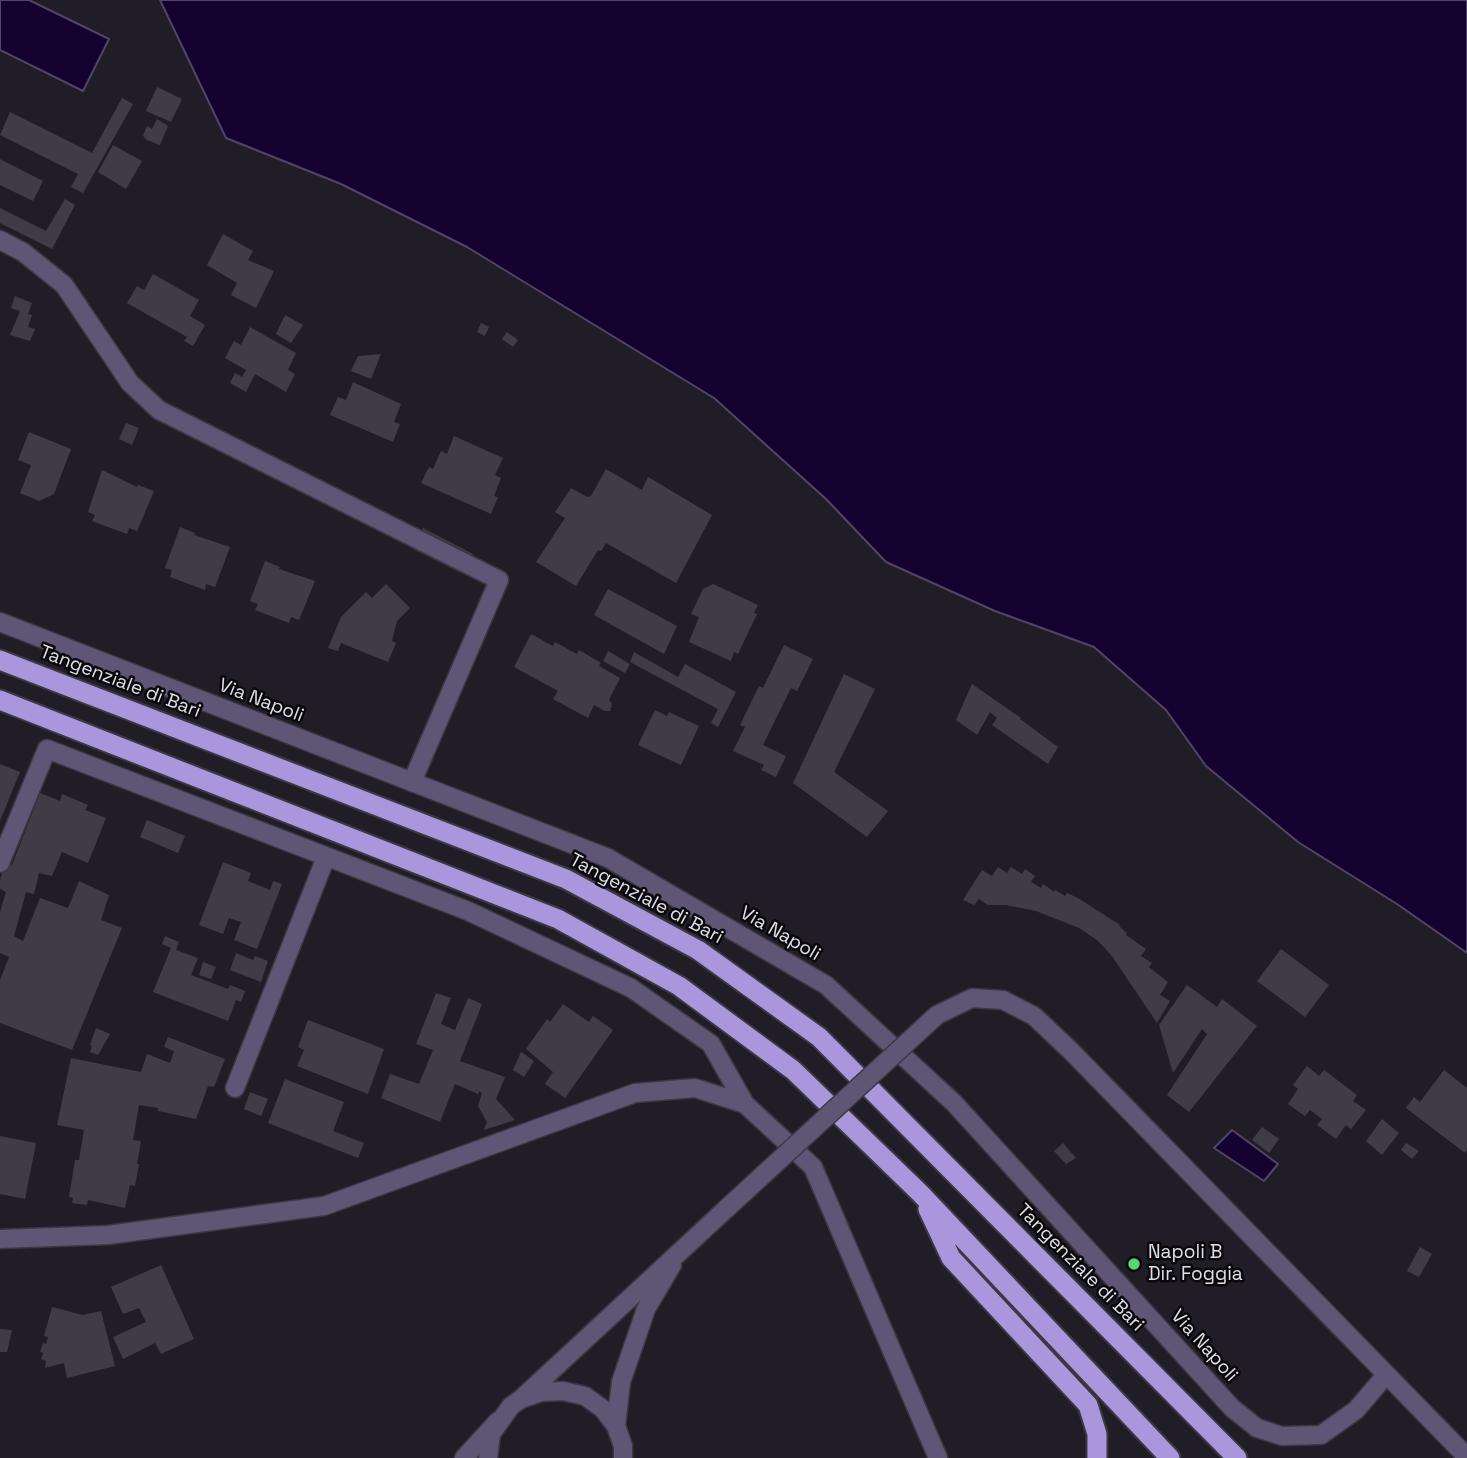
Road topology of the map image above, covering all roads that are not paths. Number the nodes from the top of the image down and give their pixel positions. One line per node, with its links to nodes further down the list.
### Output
1 (0, 240): 5 (street)
2 (0, 622): 5 (street, Via Napoli)
3 (0, 660): 24 (highway, Tangenziale di Bari)
4 (0, 700): 10 (highway)
5 (412, 782): 13 (street, Via Napoli)
6 (326, 857): 7 (street); 8 (street); 9 (street)
7 (0, 863)
8 (235, 1088)
9 (745, 1104): 11 (street); 21 (street)
10 (920, 1193): 22 (highway); 23 (highway)
11 (0, 1239)
12 (681, 1250): 13 (street, bridge); 14 (street); 16 (street)
13 (1385, 1375): 17 (street)
14 (521, 1399): 15 (street); 16 (street)
15 (502, 1416): 18 (street); 19 (street)
16 (616, 1426): 20 (street)
17 (1467, 1457)
18 (464, 1458)
19 (488, 1458)
20 (624, 1458)
21 (938, 1458)
22 (1097, 1458)
23 (1170, 1458)
24 (1237, 1458)

